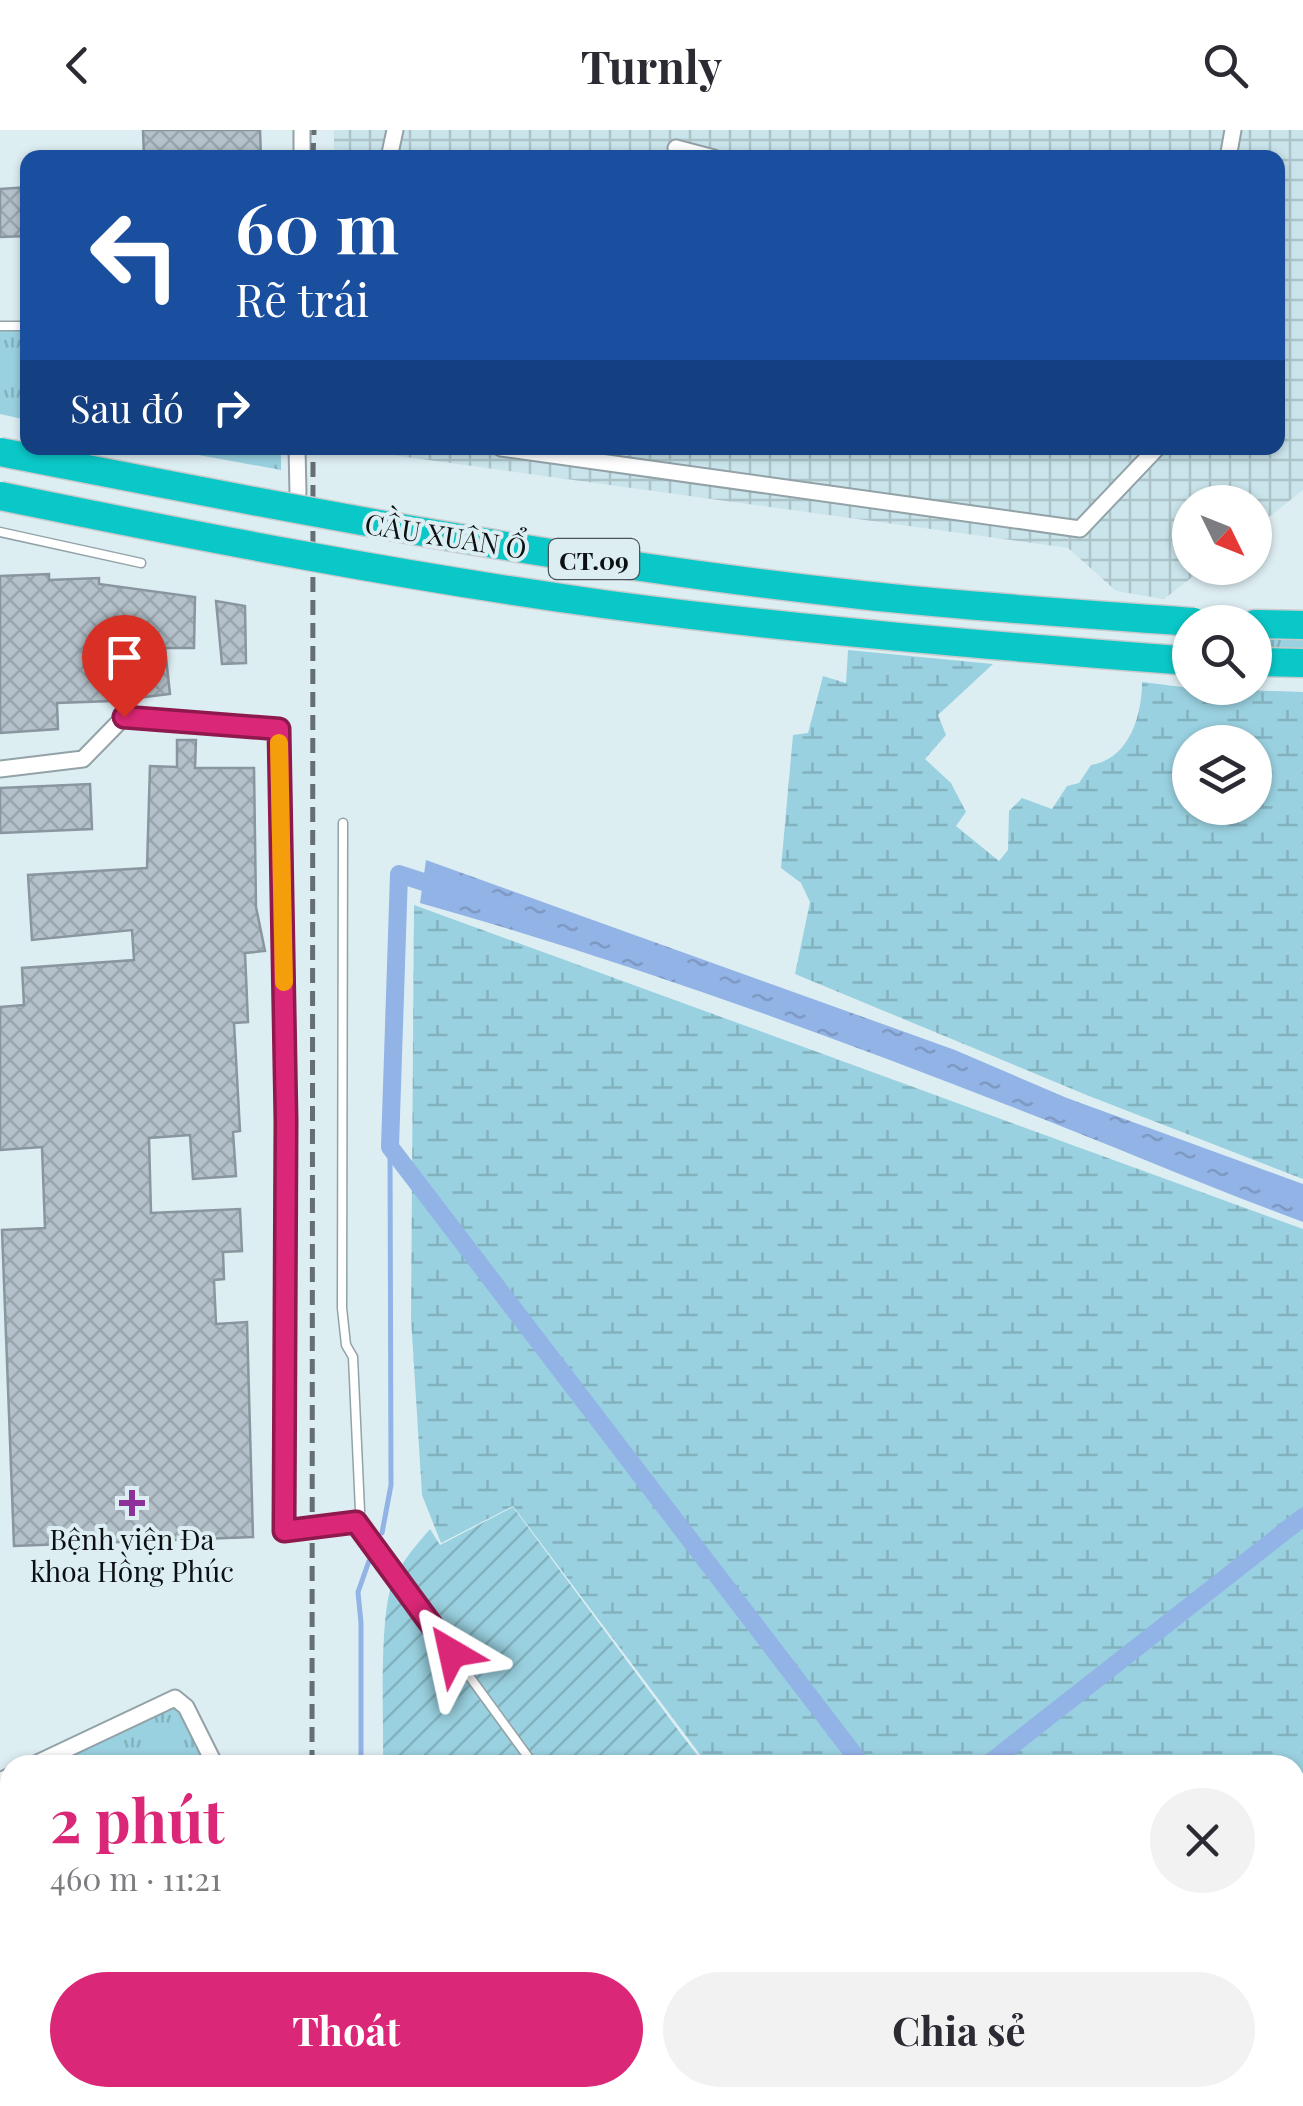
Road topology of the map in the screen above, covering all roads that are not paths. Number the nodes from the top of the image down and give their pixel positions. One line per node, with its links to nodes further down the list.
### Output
1 (0, 452): 9 (highway, CẦU XUÂN Ổ / CT.09, bridge)
2 (297, 455): 5 (street)
3 (610, 455): 4 (street)
4 (1149, 455)
5 (298, 493)
6 (0, 496): 12 (highway, CẦU XUÂN Ổ / CT.09, bridge)
7 (0, 532): 8 (lane)
8 (141, 563)
9 (1172, 620)
10 (1272, 624): 11 (highway)
11 (1303, 624)
12 (1172, 661)
13 (1272, 662): 14 (highway)
14 (1303, 662)
15 (0, 769): 18 (street)
16 (343, 823): 17 (lane)
17 (356, 1522): 18 (lane); 21 (lane)
18 (284, 1531)
19 (54, 1755): 20 (street)
20 (210, 1755)
21 (527, 1755)

